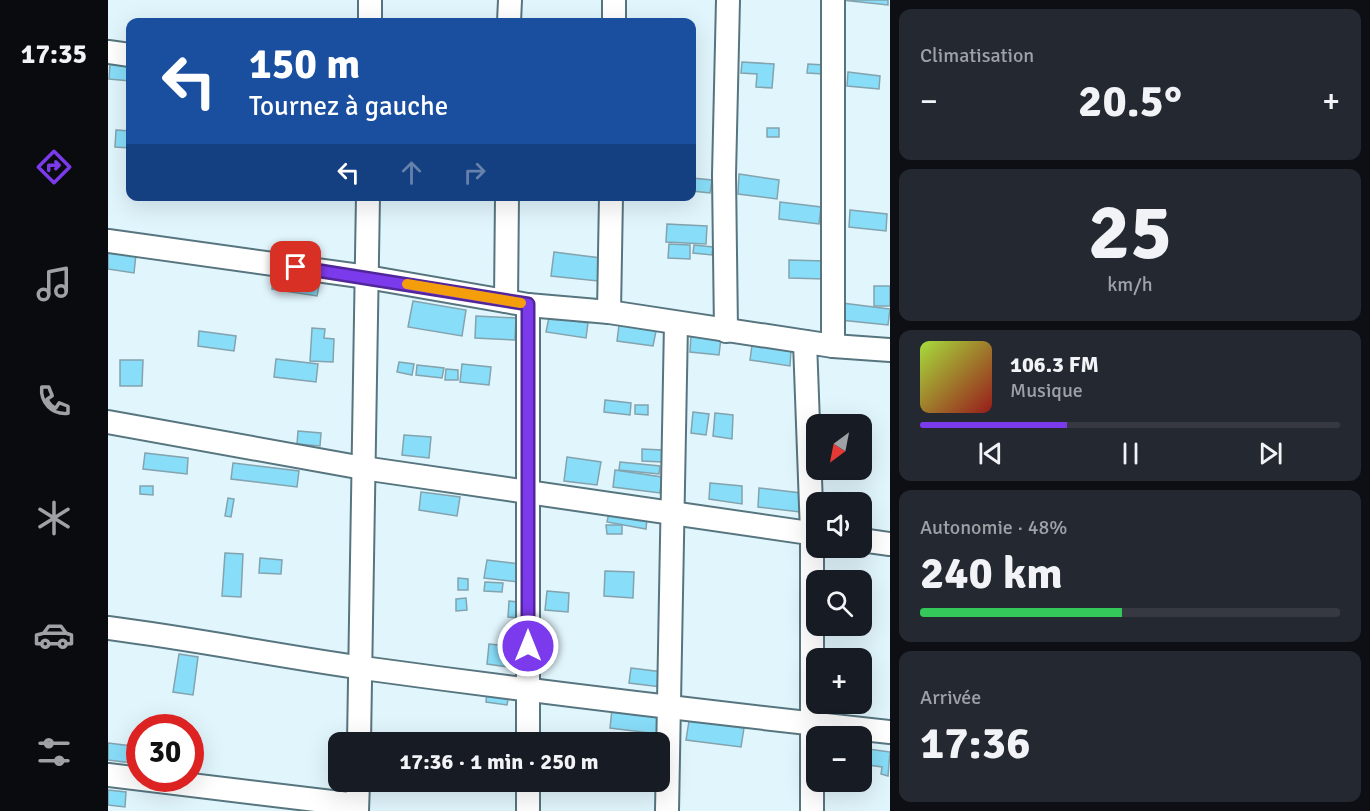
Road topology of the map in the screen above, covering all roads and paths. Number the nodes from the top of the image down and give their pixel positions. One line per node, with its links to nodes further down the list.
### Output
1 (370, 0): 6 (street)
2 (510, 0): 7 (street)
3 (614, 0): 8 (street)
4 (728, 0): 19 (street)
5 (833, 0): 21 (street)
6 (370, 18)
7 (509, 18)
8 (614, 18)
9 (108, 52): 10 (street)
10 (126, 54)
11 (368, 201): 15 (street)
12 (507, 201): 16 (street)
13 (611, 201): 17 (street)
14 (108, 241): 15 (street)
15 (367, 277): 16 (street); 24 (street)
16 (517, 303): 17 (street); 25 (street)
17 (609, 312): 18 (street)
18 (676, 323): 19 (street); 27 (street)
19 (726, 331): 20 (street)
20 (805, 342): 21 (street); 26 (street)
21 (832, 346): 22 (street)
22 (890, 350)
23 (108, 422): 24 (street)
24 (363, 468): 25 (street); 33 (street)
25 (528, 492): 27 (street); 34 (street)
26 (812, 492)
27 (673, 513): 28 (street); 35 (street)
28 (806, 532)
29 (872, 542): 30 (street)
30 (890, 544)
31 (814, 558): 36 (street)
32 (108, 628): 33 (street)
33 (360, 667): 34 (street); 37 (street)
34 (528, 690): 35 (street); 38 (street)
35 (669, 706): 36 (street); 45 (street)
36 (812, 723): 39 (street); 46 (street)
37 (359, 732)
38 (528, 732)
39 (890, 732)
40 (108, 775): 43 (street)
41 (358, 792): 43 (street)
42 (528, 792): 44 (street)
43 (357, 808)
44 (528, 811)
45 (667, 811)
46 (812, 811)

